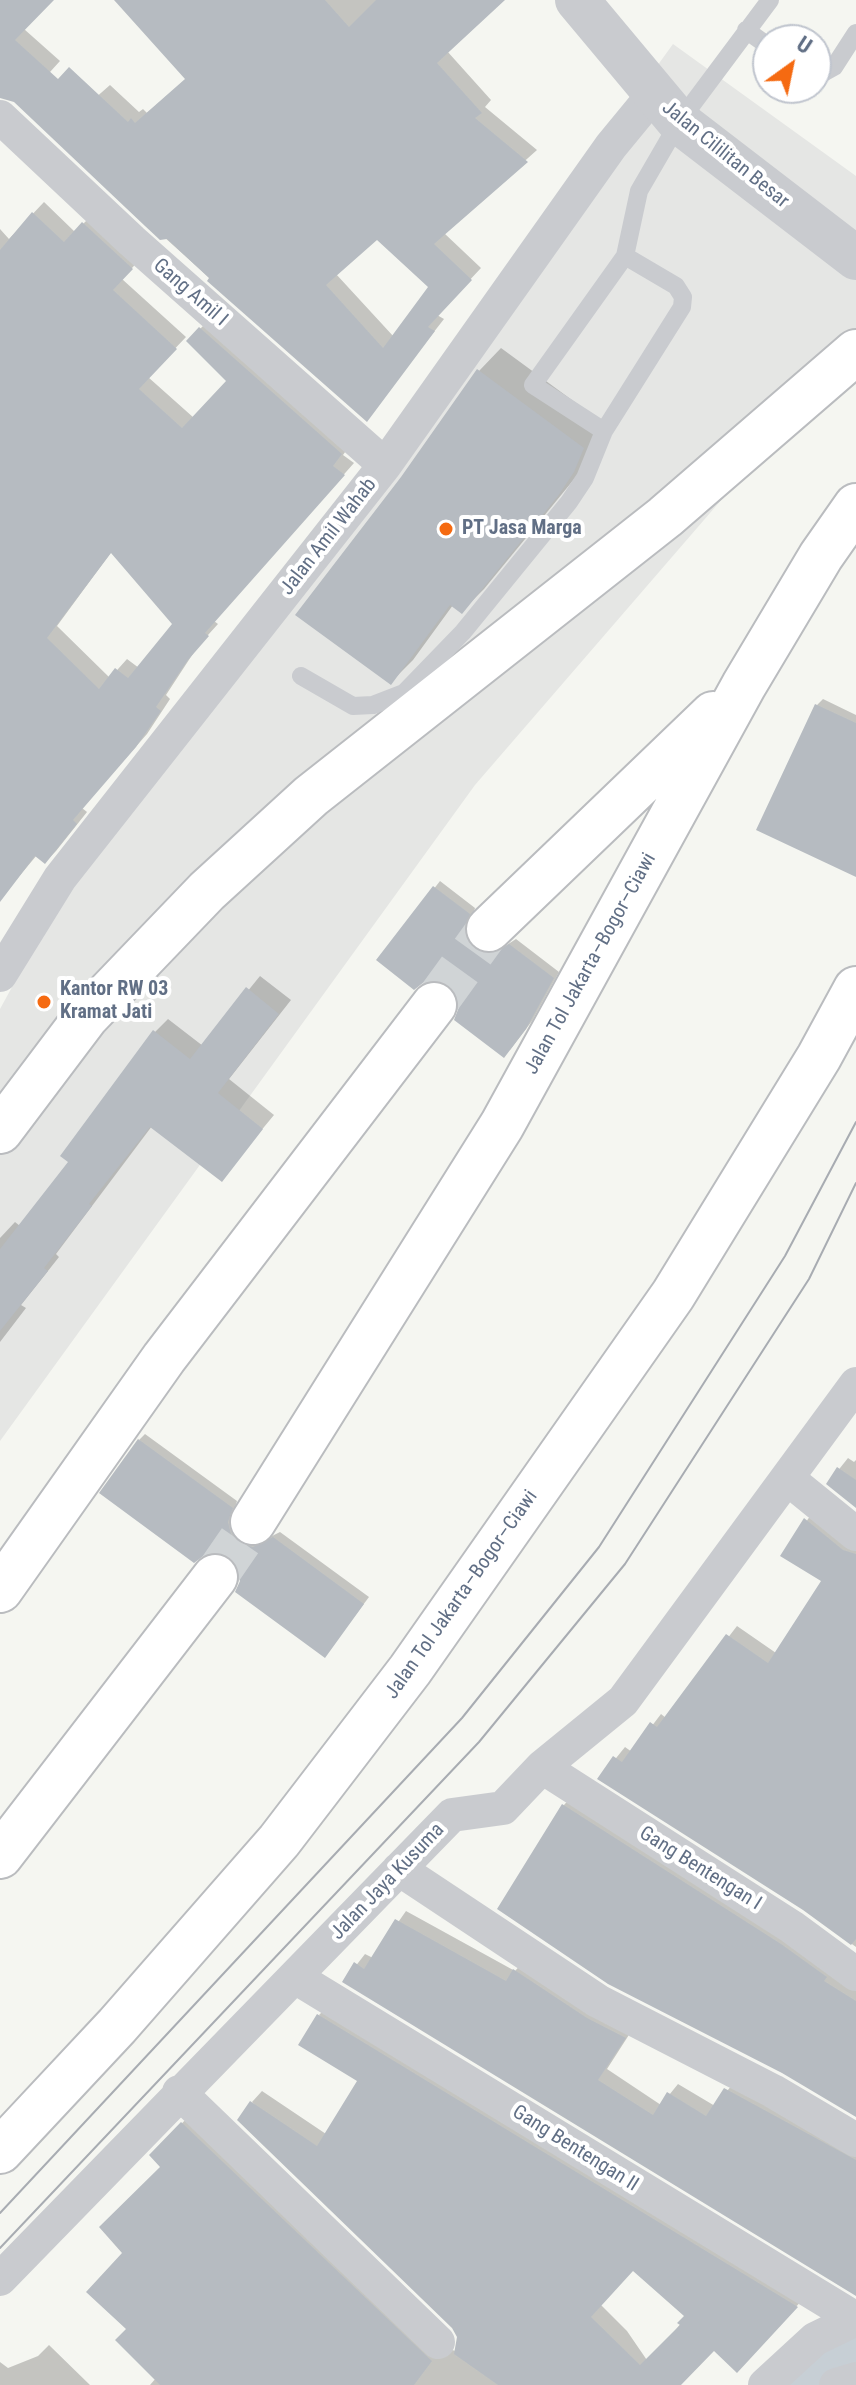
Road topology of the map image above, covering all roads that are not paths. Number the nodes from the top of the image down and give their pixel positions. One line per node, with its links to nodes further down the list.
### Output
1 (577, 0): 7 (street, Jalan Cililitan Besar)
2 (770, 0): 3 (lane)
3 (746, 30): 5 (lane); 7 (lane)
4 (856, 33): 6 (lane)
5 (752, 34)
6 (832, 68)
7 (666, 109): 9 (street, Jalan Cililitan Besar); 10 (lane); 13 (street, Jalan Amil Wahab)
8 (0, 117): 13 (street, Gang Amil I)
9 (840, 246)
10 (625, 256): 12 (lane); 12 (lane)
11 (856, 352): 21 (highway)
12 (604, 431): 15 (lane)
13 (385, 465): 18 (street, Jalan Amil Wahab)
14 (856, 506): 16 (highway, Jalan Tol Jakarta–Bogor–Ciawi)
15 (301, 676)
16 (744, 685): 17 (highway, Jalan Tol Jakarta–Bogor–Ciawi); 24 (highway, Jalan Tol Jakarta–Bogor–Ciawi)
17 (489, 929)
18 (0, 975)
19 (856, 989): 35 (highway, Jalan Tol Jakarta–Bogor–Ciawi)
20 (434, 1005): 27 (highway)
21 (0, 1131)
22 (856, 1384): 23 (street, Jalan Jaya Kusuma)
23 (787, 1478): 25 (street); 28 (street, Jalan Jaya Kusuma)
24 (253, 1522)
25 (856, 1534)
26 (215, 1577): 29 (highway)
27 (0, 1590)
28 (542, 1767): 30 (street, Jalan Jaya Kusuma); 31 (street, Gang Bentengan I)
29 (0, 1856)
30 (399, 1869): 32 (street, Jalan Jaya Kusuma); 34 (street)
31 (856, 1974)
32 (295, 1977): 33 (street, Jalan Jaya Kusuma); 37 (street, Gang Bentengan II)
33 (179, 2092): 36 (street, Jalan Jaya Kusuma); 38 (street)
34 (856, 2140)
35 (0, 2151)
36 (0, 2279)
37 (856, 2319): 40 (street)
38 (438, 2342)
39 (856, 2379): 41 (street)
40 (765, 2385)
41 (836, 2385)

